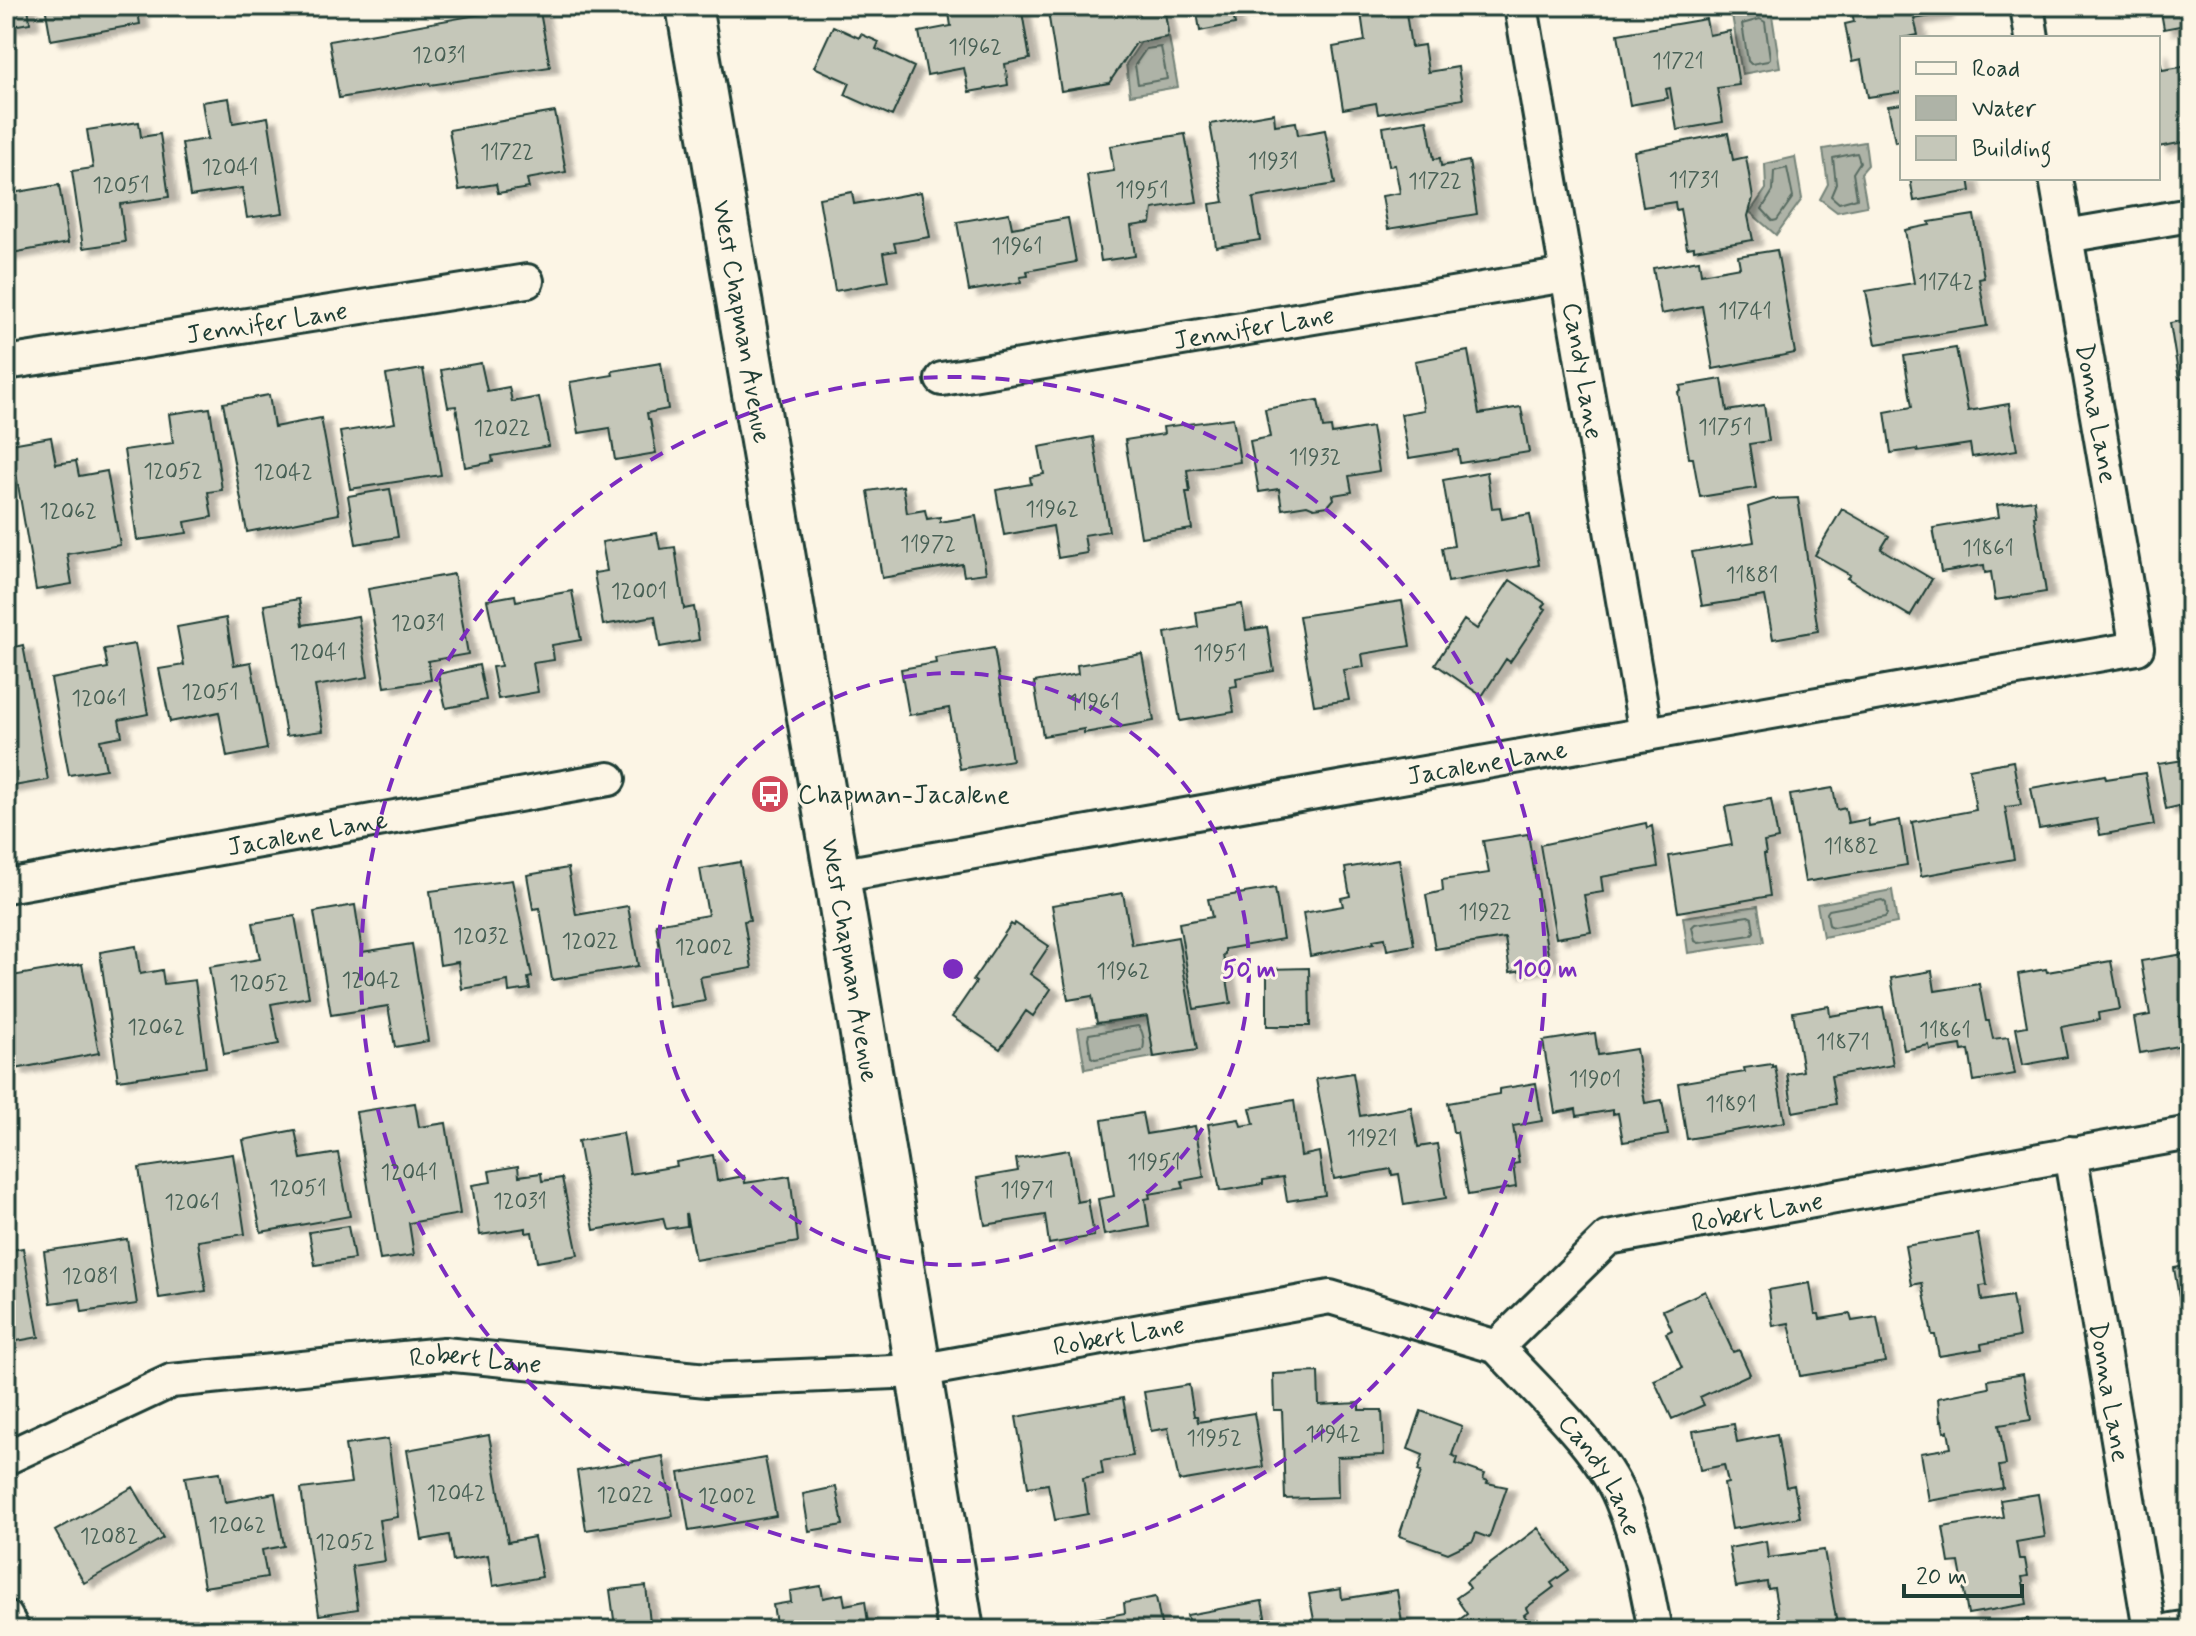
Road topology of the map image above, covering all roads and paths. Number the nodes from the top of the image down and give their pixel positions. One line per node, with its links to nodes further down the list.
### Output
1 (689, 6): 15 (main road, West Chapman Avenue)
2 (1521, 6): 8 (street, Candy Lane)
3 (2027, 6): 4 (street)
4 (2032, 36)
5 (2056, 180): 7 (street, Donna Lane)
6 (2190, 215): 7 (street)
7 (2066, 236): 12 (street, Donna Lane)
8 (1566, 275): 11 (street, Jennifer Lane); 13 (street, Candy Lane)
9 (527, 281): 10 (street, Jennifer Lane)
10 (6, 363)
11 (942, 379)
12 (2137, 648): 13 (street, Jacalene Lane)
13 (1646, 734): 15 (street, Jacalene Lane)
14 (609, 779): 16 (street, Jacalene Lane)
15 (837, 876): 20 (main road, West Chapman Avenue)
16 (6, 886)
17 (2190, 1133): 18 (street, Robert Lane)
18 (2070, 1153): 19 (street, Robert Lane); 27 (street, Donna Lane)
19 (1497, 1347): 20 (street, Robert Lane); 26 (street, Candy Lane)
20 (918, 1371): 21 (street, Robert Lane); 25 (main road, West Chapman Avenue)
21 (6, 1458)
22 (6, 1617): 24 (street)
23 (2190, 1627): 28 (street)
24 (13, 1630)
25 (961, 1630)
26 (1655, 1630)
27 (2150, 1630)
28 (2171, 1630)

